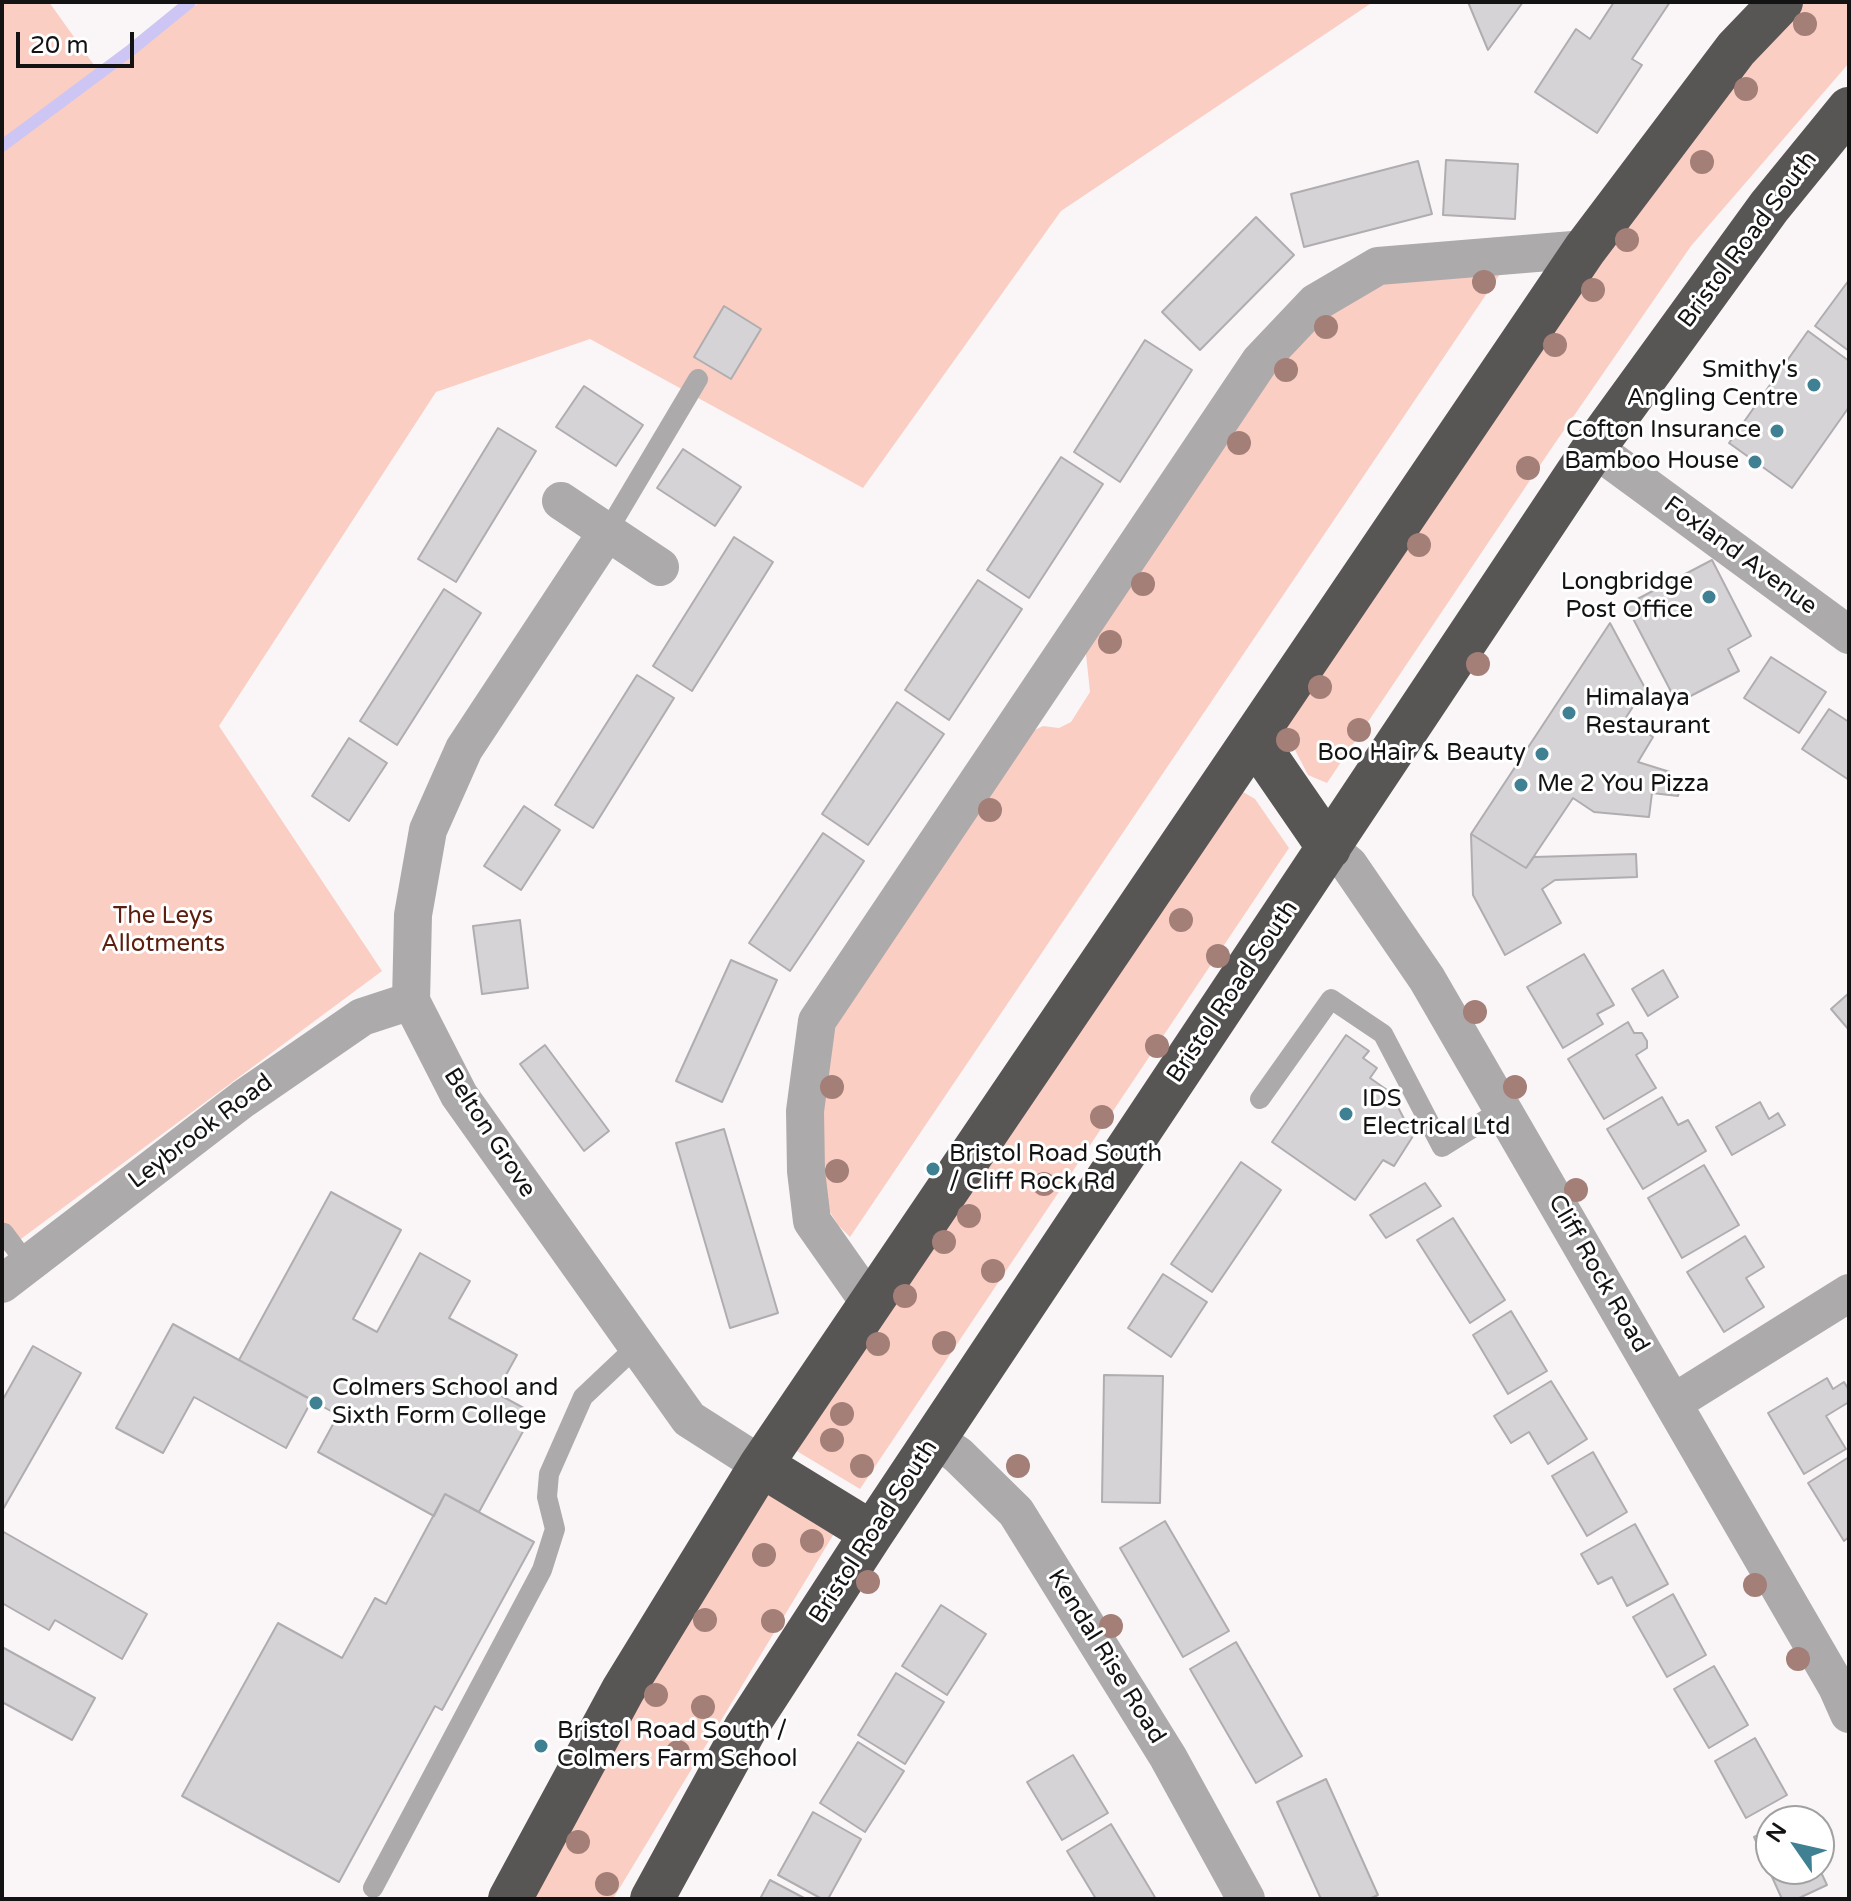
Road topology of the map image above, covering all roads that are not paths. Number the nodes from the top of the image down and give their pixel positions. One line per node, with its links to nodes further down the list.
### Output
1 (1781, 2): 3 (highway)
2 (1849, 109): 5 (highway, Bristol Road South)
3 (1585, 249): 10 (highway); 18 (street)
4 (698, 379): 7 (lane)
5 (1594, 448): 9 (street, Foxland Avenue); 11 (highway, Bristol Road South)
6 (561, 501): 7 (street)
7 (607, 532): 8 (street); 12 (street, Belton Grove)
8 (660, 567)
9 (1849, 635)
10 (1254, 739): 11 (highway); 18 (highway)
11 (1329, 848): 14 (street, Cliff Rock Road); 21 (highway, Bristol Road South)
12 (411, 1001): 16 (street, Leybrook Road); 19 (street, Belton Grove)
13 (1260, 1099): 14 (lane)
14 (1503, 1109): 20 (street, Cliff Rock Road)
15 (4, 1233): 16 (lane)
16 (15, 1274)
17 (1849, 1293): 20 (street)
18 (871, 1305): 22 (highway)
19 (637, 1346): 22 (street, Belton Grove); 25 (lane)
20 (1673, 1403): 24 (street, Cliff Rock Road)
21 (935, 1439): 23 (highway, Bristol Road South); 28 (street, Kendal Rise Road)
22 (761, 1465): 23 (highway); 26 (highway)
23 (872, 1533): 27 (highway, Bristol Road South)
24 (1849, 1714)
25 (373, 1888)
26 (510, 1899)
27 (652, 1899)
28 (1246, 1899)

